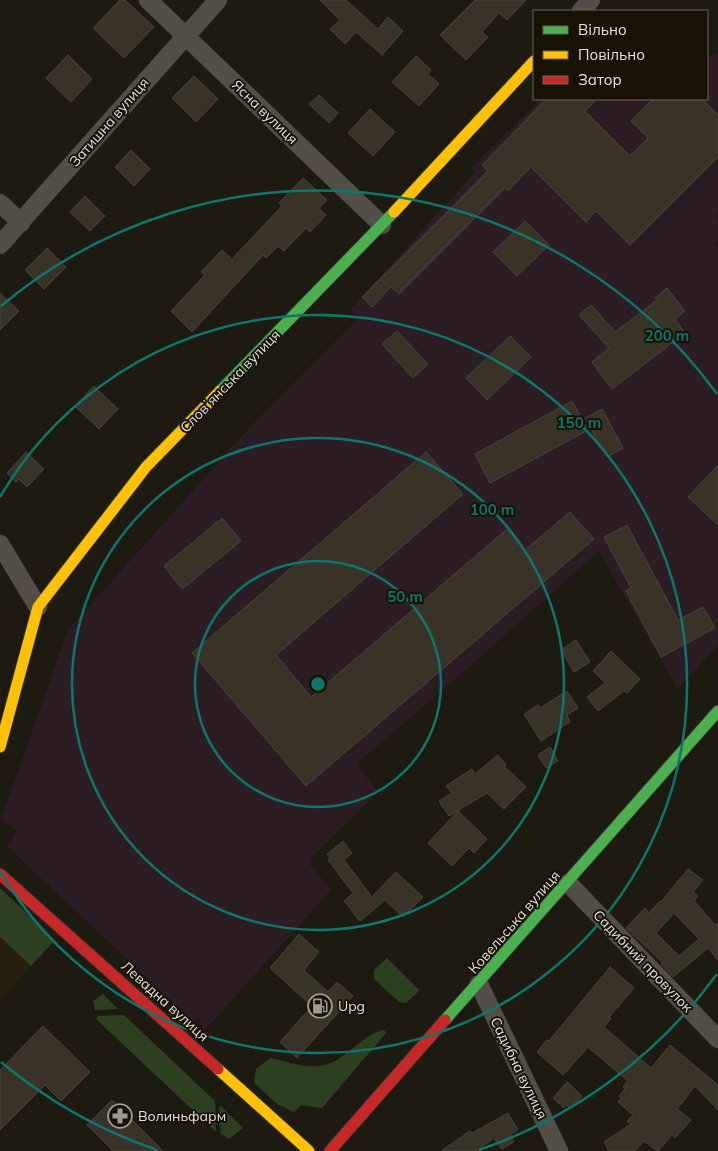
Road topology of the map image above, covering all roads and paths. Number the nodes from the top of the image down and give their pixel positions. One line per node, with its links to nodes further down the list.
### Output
1 (148, 0): 5 (street, Ясна вулиця)
2 (218, 0): 5 (street, Затишна вулиця)
3 (591, 0): 4 (street)
4 (582, 10)
5 (185, 35): 8 (street, Затишна вулиця); 9 (street, Ясна вулиця)
6 (533, 62): 9 (street, Словʼянська вулиця)
7 (0, 203): 8 (street)
8 (21, 223): 10 (street, Затишна вулиця)
9 (382, 225): 12 (street, Словʼянська вулиця)
10 (0, 245)
11 (0, 544): 12 (street)
12 (38, 607): 14 (street, Словʼянська вулиця)
13 (718, 711): 16 (street, Ковельська вулиця)
14 (0, 747)
15 (0, 874): 19 (street, Левадна вулиця)
16 (568, 883): 17 (street, Ковельська вулиця); 18 (street, Садибний провулок)
17 (479, 984): 20 (street, Ковельська вулиця); 21 (street, Садибна вулиця)
18 (718, 1039)
19 (310, 1151)
20 (330, 1151)
21 (559, 1151)

